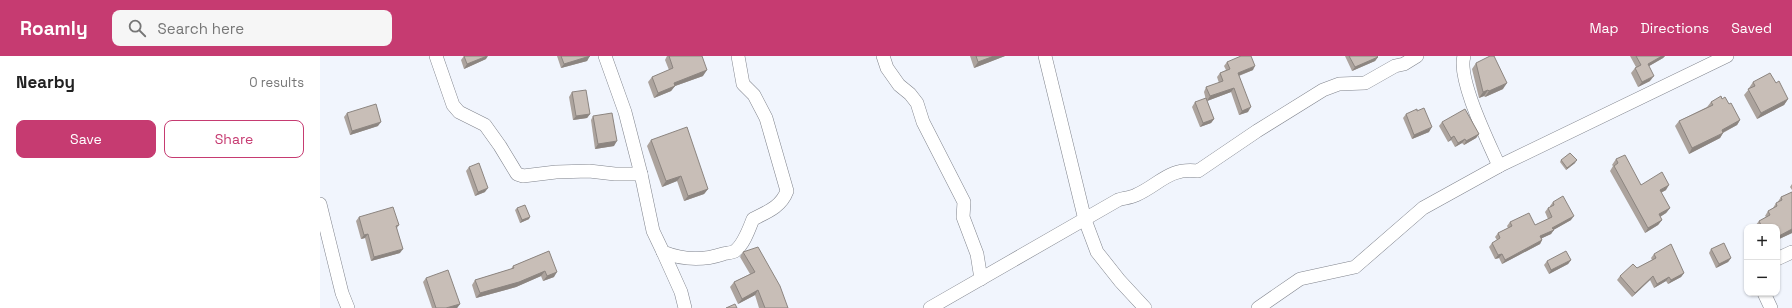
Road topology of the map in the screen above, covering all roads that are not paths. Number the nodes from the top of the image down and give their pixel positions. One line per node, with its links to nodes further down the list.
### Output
1 (436, 56): 11 (street)
2 (606, 56): 11 (street)
3 (738, 56): 14 (street)
4 (883, 56): 17 (street)
5 (1045, 56): 13 (street)
6 (1416, 56): 13 (street)
7 (1464, 56): 10 (street)
8 (1727, 56): 9 (street)
9 (1711, 59): 10 (street)
10 (1499, 166): 23 (street)
11 (641, 174): 14 (street)
12 (320, 204): 19 (street)
13 (1084, 220): 17 (street); 22 (street)
14 (663, 252): 20 (street)
15 (1792, 252): 16 (street)
16 (1780, 258)
17 (981, 279): 21 (street)
18 (1765, 296): 24 (street)
19 (348, 308)
20 (685, 308)
21 (930, 308)
22 (1145, 308)
23 (1258, 308)
24 (1771, 308)

